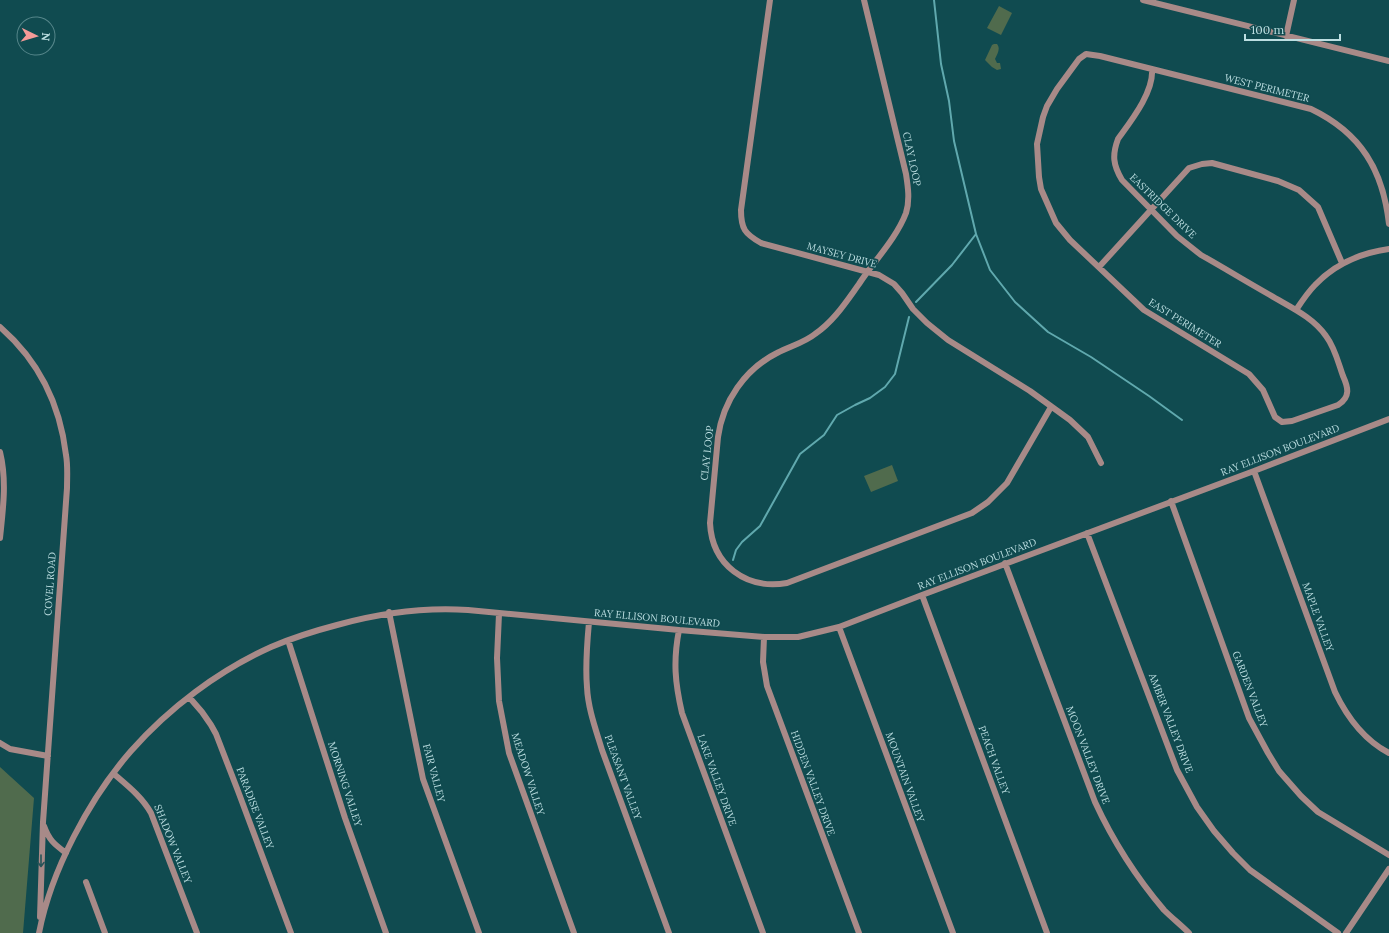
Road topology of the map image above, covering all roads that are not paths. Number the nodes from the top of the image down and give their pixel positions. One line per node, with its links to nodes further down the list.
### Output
1 (770, 0): 14 (street, MAYSEY DRIVE)
2 (864, 0): 14 (street, CLAY LOOP)
3 (1143, 0): 5 (street)
4 (1294, 0): 5 (street)
5 (1286, 36): 7 (street)
6 (1077, 61): 8 (street, WEST PERIMETER); 13 (street, EAST PERIMETER)
7 (1389, 61)
8 (1152, 69): 9 (street, EASTRIDGE DRIVE); 10 (street, WEST PERIMETER)
9 (1151, 210): 12 (street); 13 (street); 15 (street, EASTRIDGE DRIVE)
10 (1389, 224)
11 (1389, 249): 12 (street)
12 (1342, 263): 15 (street)
13 (1099, 267): 15 (street, EAST PERIMETER)
14 (868, 272): 17 (street, MAYSEY DRIVE); 17 (street, CLAY LOOP)
15 (1296, 310)
16 (0, 327): 37 (street, COVEL ROAD)
17 (1051, 407): 20 (street, MAYSEY DRIVE)
18 (1389, 419): 21 (street, RAY ELLISON BOULEVARD)
19 (0, 452): 24 (street)
20 (1101, 463)
21 (1254, 471): 22 (street, RAY ELLISON BOULEVARD); 36 (street, MAPLE VALLEY)
22 (1170, 502): 23 (street, RAY ELLISON BOULEVARD); 41 (street, GARDEN VALLEY)
23 (1088, 533): 25 (street, RAY ELLISON BOULEVARD); 57 (street, AMBER VALLEY DRIVE)
24 (0, 538)
25 (1005, 563): 26 (street, RAY ELLISON BOULEVARD); 56 (street, MOON VALLEY DRIVE)
26 (922, 595): 30 (street, RAY ELLISON BOULEVARD); 55 (street, PEACH VALLEY)
27 (389, 612): 28 (street, RAY ELLISON BOULEVARD); 33 (street, RAY ELLISON BOULEVARD); 49 (street, FAIR VALLEY)
28 (499, 614): 29 (street, RAY ELLISON BOULEVARD); 50 (street, MEADOW VALLEY)
29 (589, 622): 31 (street, RAY ELLISON BOULEVARD); 51 (street, PLEASANT VALLEY)
30 (839, 627): 32 (street, RAY ELLISON BOULEVARD); 54 (street, MOUNTAIN VALLEY)
31 (679, 630): 32 (street, RAY ELLISON BOULEVARD); 52 (street, LAKE VALLEY DRIVE)
32 (764, 637): 53 (street, HIDDEN VALLEY DRIVE)
33 (288, 640): 34 (street, RAY ELLISON BOULEVARD); 48 (street, MORNING VALLEY)
34 (189, 697): 38 (street, RAY ELLISON BOULEVARD); 47 (street, PARADISE VALLEY)
35 (0, 743): 37 (street)
36 (1389, 753)
37 (48, 756): 39 (street, COVEL ROAD)
38 (114, 774): 40 (street, RAY ELLISON BOULEVARD); 46 (street, SHADOW VALLEY)
39 (43, 822): 40 (street, COVEL ROAD); 44 (street, one-way to 44)
40 (66, 853): 44 (street, RAY ELLISON BOULEVARD)
41 (1389, 855)
42 (1389, 869): 58 (street)
43 (86, 882): 45 (street)
44 (40, 931)
45 (105, 933)
46 (196, 933)
47 (291, 933)
48 (386, 933)
49 (479, 933)
50 (574, 933)
51 (669, 933)
52 (763, 933)
53 (858, 933)
54 (952, 933)
55 (1047, 933)
56 (1189, 933)
57 (1338, 933)
58 (1346, 933)

